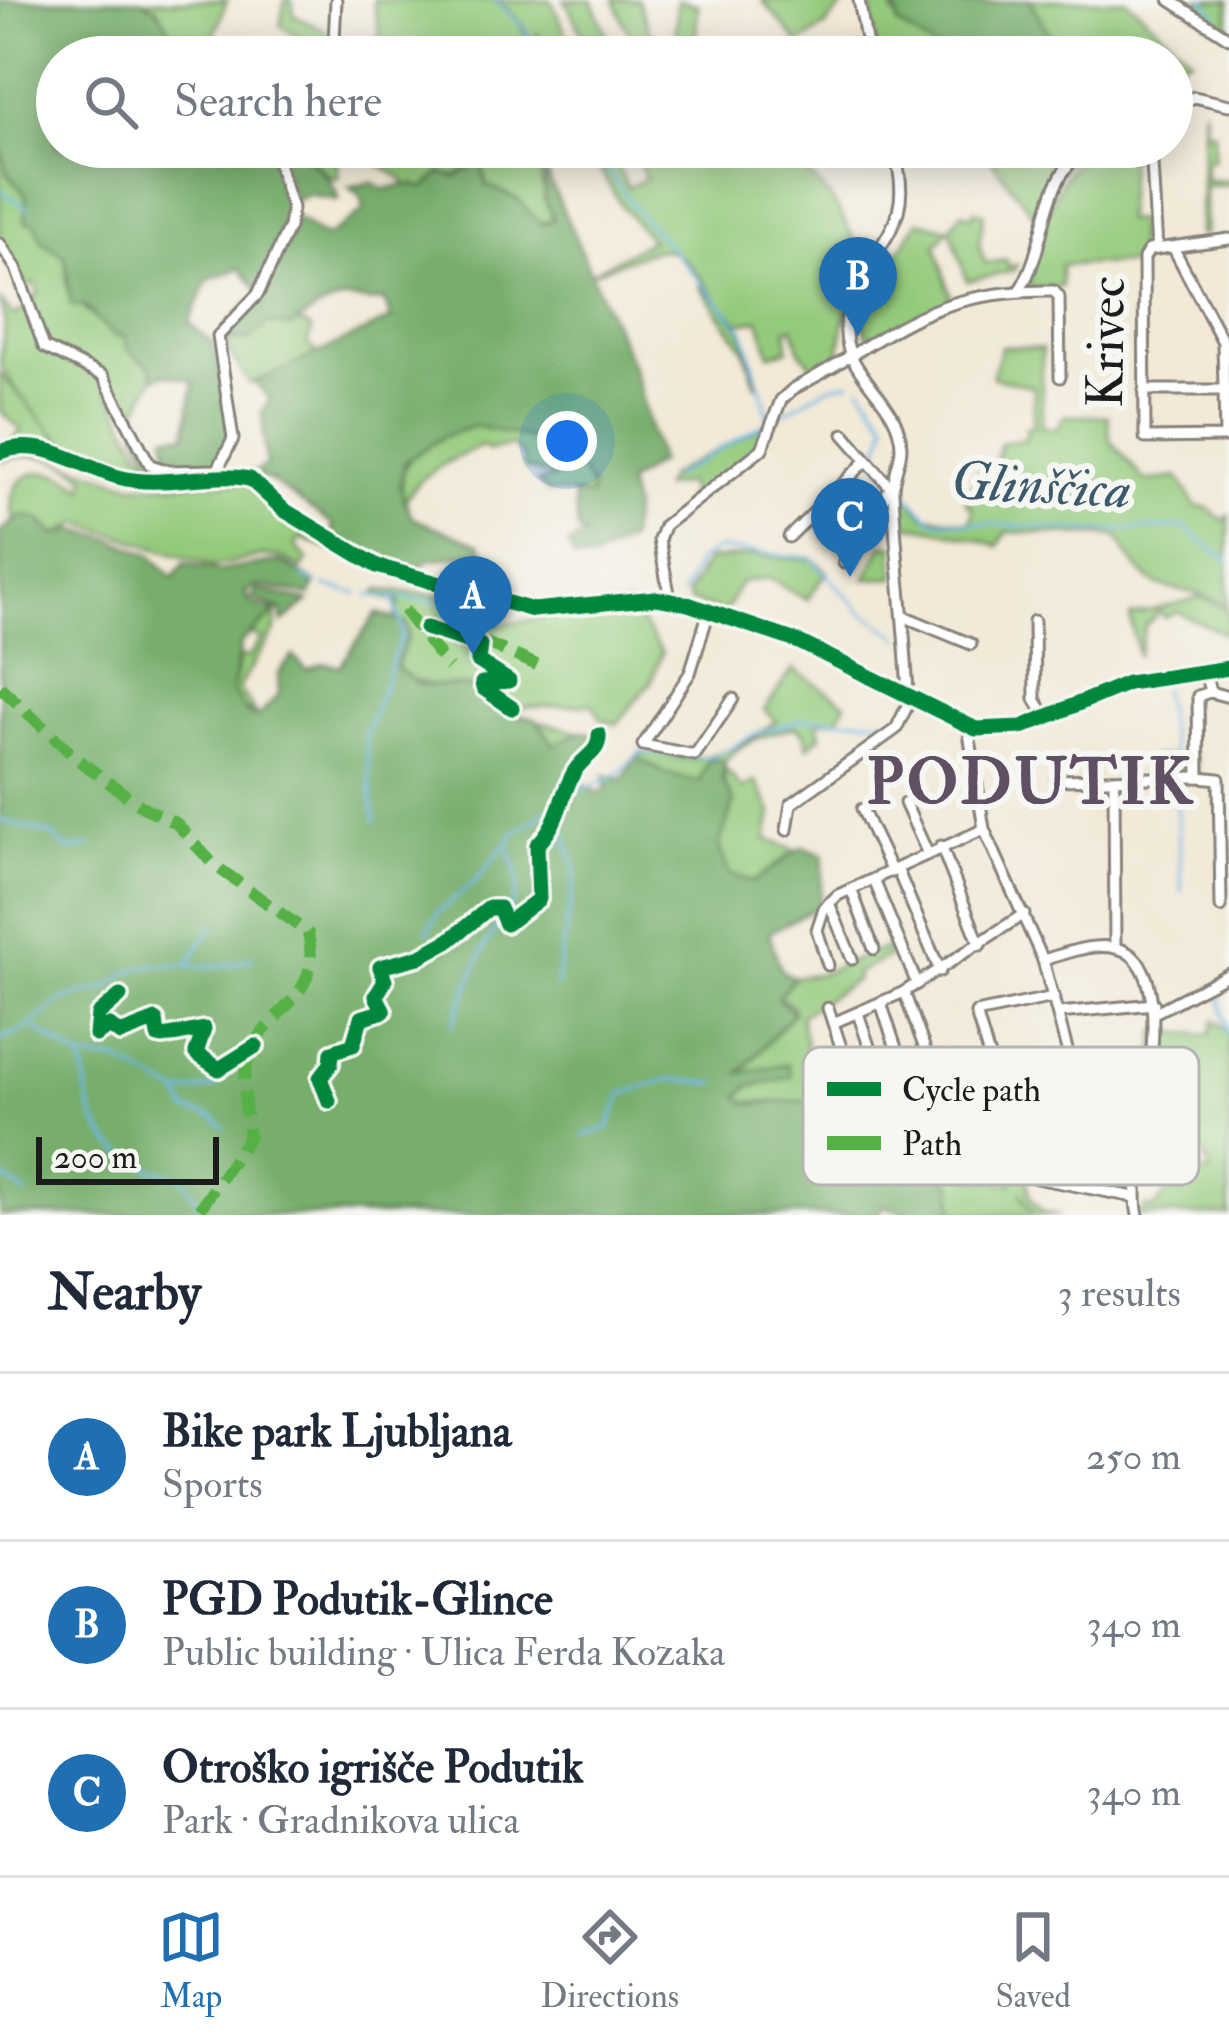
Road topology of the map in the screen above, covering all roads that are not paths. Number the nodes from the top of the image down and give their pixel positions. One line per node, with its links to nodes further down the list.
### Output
1 (336, 0): 4 (street)
2 (859, 0): 5 (street)
3 (1170, 0): 6 (street)
4 (334, 36)
5 (865, 36)
6 (1229, 38)
7 (1193, 98): 8 (street)
8 (1229, 105)
9 (279, 168): 27 (street)
10 (900, 168): 18 (street)
11 (1064, 168): 17 (street)
12 (1152, 168): 15 (street)
13 (1229, 239): 16 (street, Krivec)
14 (0, 244): 27 (street)
15 (1157, 249): 16 (street, Krivec); 22 (street, Krivec)
16 (1174, 249): 23 (street)
17 (1019, 291): 18 (street); 21 (street)
18 (847, 353): 19 (street); 20 (street)
19 (837, 362): 20 (street); 31 (street)
20 (852, 366): 28 (street)
21 (1060, 377)
22 (1144, 390): 23 (street); 23 (street, Krivec)
23 (1227, 390)
24 (844, 434): 26 (street)
25 (0, 452): 27 (street)
26 (865, 462): 28 (street); 29 (street)
27 (215, 473): 31 (street)
28 (892, 485): 30 (street); 33 (street)
29 (789, 537)
30 (844, 563)
31 (670, 599): 32 (street)
32 (709, 610): 39 (street); 41 (street)
33 (903, 616): 35 (street); 39 (street)
34 (1034, 621): 42 (street)
35 (971, 644)
36 (1229, 668): 37 (street)
37 (1205, 672): 38 (street); 42 (street)
38 (1210, 692): 40 (street); 44 (street)
39 (910, 696): 43 (street); 50 (street)
40 (1229, 697)
41 (733, 699)
42 (1046, 717): 43 (street)
43 (968, 726): 49 (street)
44 (1198, 777): 45 (street); 57 (street)
45 (1114, 779): 46 (street); 60 (street)
46 (1056, 780)
47 (905, 802): 52 (street)
48 (862, 809): 53 (street)
49 (984, 829): 51 (street); 58 (street)
50 (787, 830)
51 (941, 846): 52 (street); 59 (street)
52 (927, 852): 53 (street)
53 (895, 871): 54 (street); 65 (street)
54 (874, 880): 55 (street); 67 (street)
55 (851, 890): 56 (street); 61 (street)
56 (829, 903): 62 (street); 64 (street)
57 (1221, 907)
58 (1024, 914): 59 (street); 63 (street)
59 (980, 945): 65 (street)
60 (1114, 948): 63 (street); 72 (street)
61 (874, 949)
62 (852, 959)
63 (1042, 960): 69 (street)
64 (828, 964)
65 (940, 971): 67 (street)
66 (1229, 974): 72 (street)
67 (917, 984): 68 (street)
68 (904, 992): 70 (street); 79 (street)
69 (1054, 997): 74 (street); 80 (street)
70 (881, 1003): 73 (street); 78 (street)
71 (828, 1008): 75 (street)
72 (1155, 1008): 74 (street); 82 (street)
73 (858, 1013): 75 (street); 77 (street)
74 (1059, 1013): 81 (street)
75 (833, 1023): 76 (street)
76 (841, 1047)
77 (869, 1047)
78 (896, 1047)
79 (924, 1047)
80 (985, 1047)
81 (1068, 1047)
82 (1151, 1047)
83 (1070, 1185): 85 (street)
84 (1136, 1185): 85 (street)
85 (1134, 1198): 86 (street)
86 (1138, 1215)

